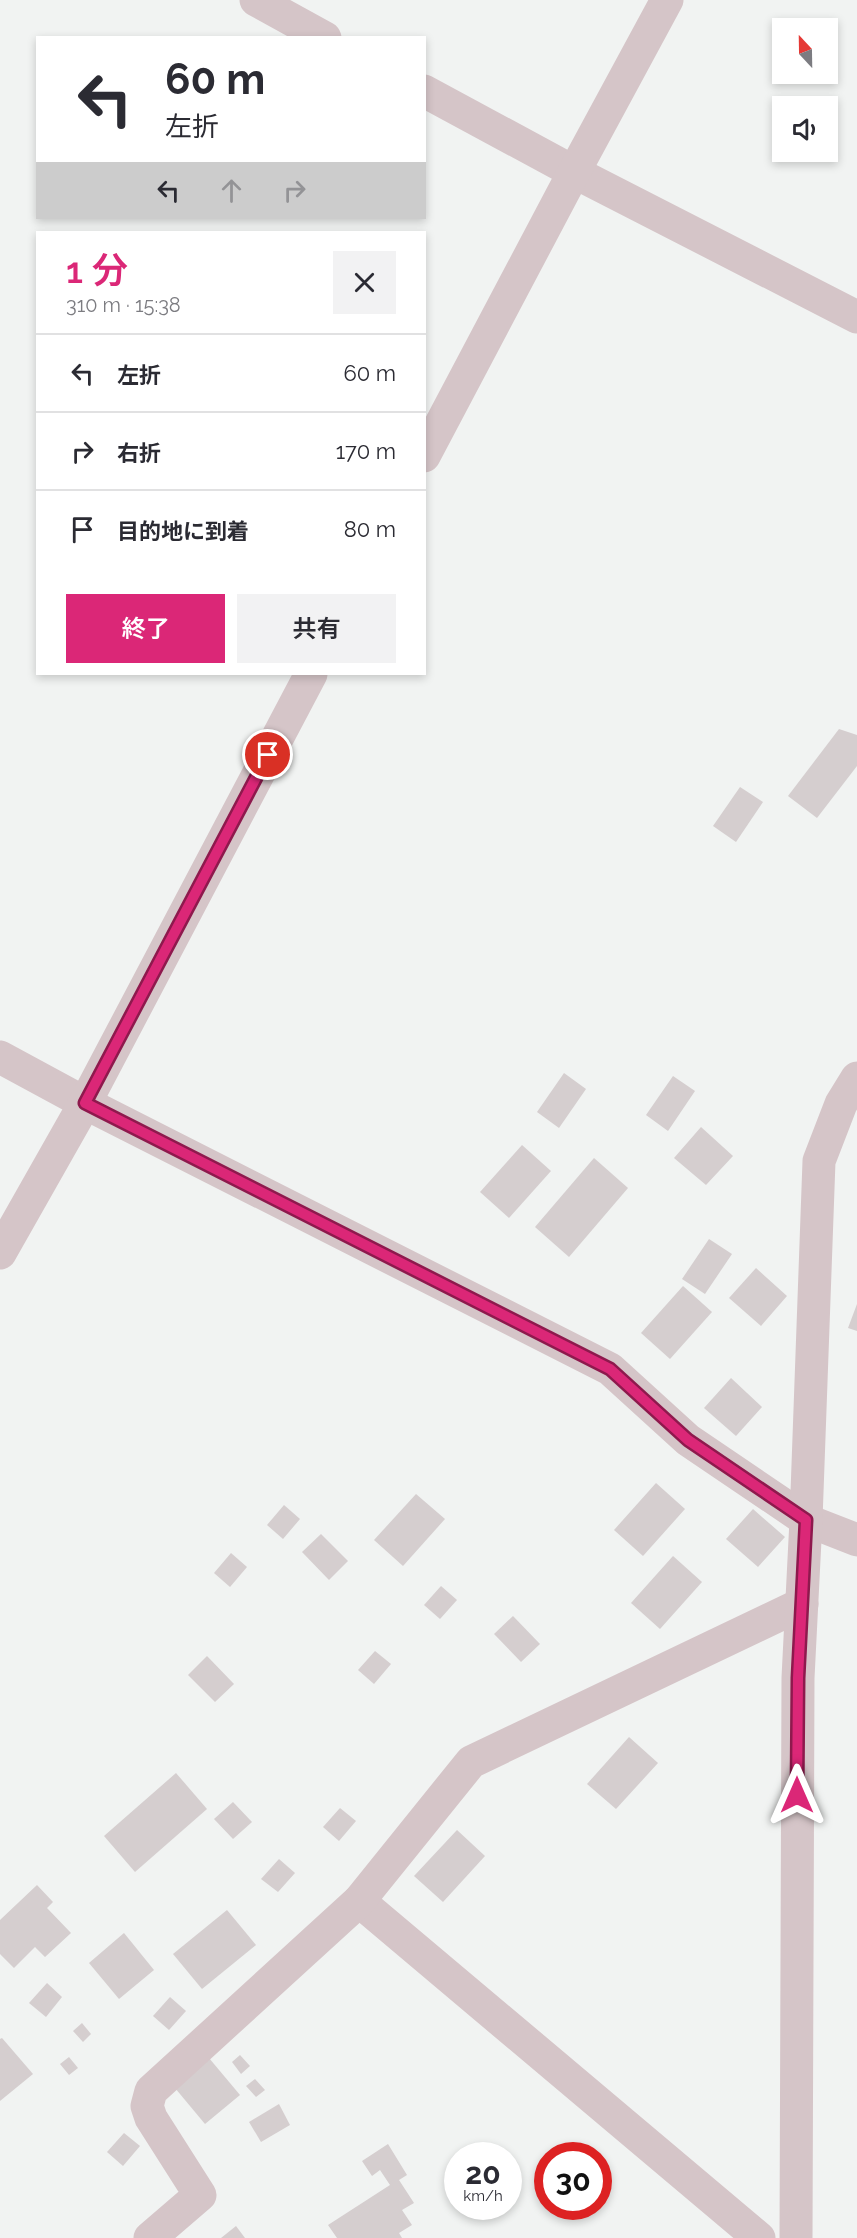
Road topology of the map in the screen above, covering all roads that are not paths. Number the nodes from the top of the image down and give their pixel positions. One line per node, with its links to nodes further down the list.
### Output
1 (256, 0): 3 (street)
2 (667, 0): 5 (street)
3 (321, 36)
4 (426, 92): 5 (street)
5 (574, 172): 6 (street); 7 (street)
6 (857, 317)
7 (426, 452)
8 (310, 675): 11 (street)
9 (0, 1057): 11 (street)
10 (857, 1078): 13 (street)
11 (85, 1103): 12 (street); 13 (street)
12 (0, 1253)
13 (806, 1520): 14 (street); 15 (street)
14 (857, 1540)
15 (802, 1604): 16 (street); 19 (street)
16 (359, 1901): 17 (street); 18 (street)
17 (150, 2238)
18 (759, 2238)
19 (796, 2238)

